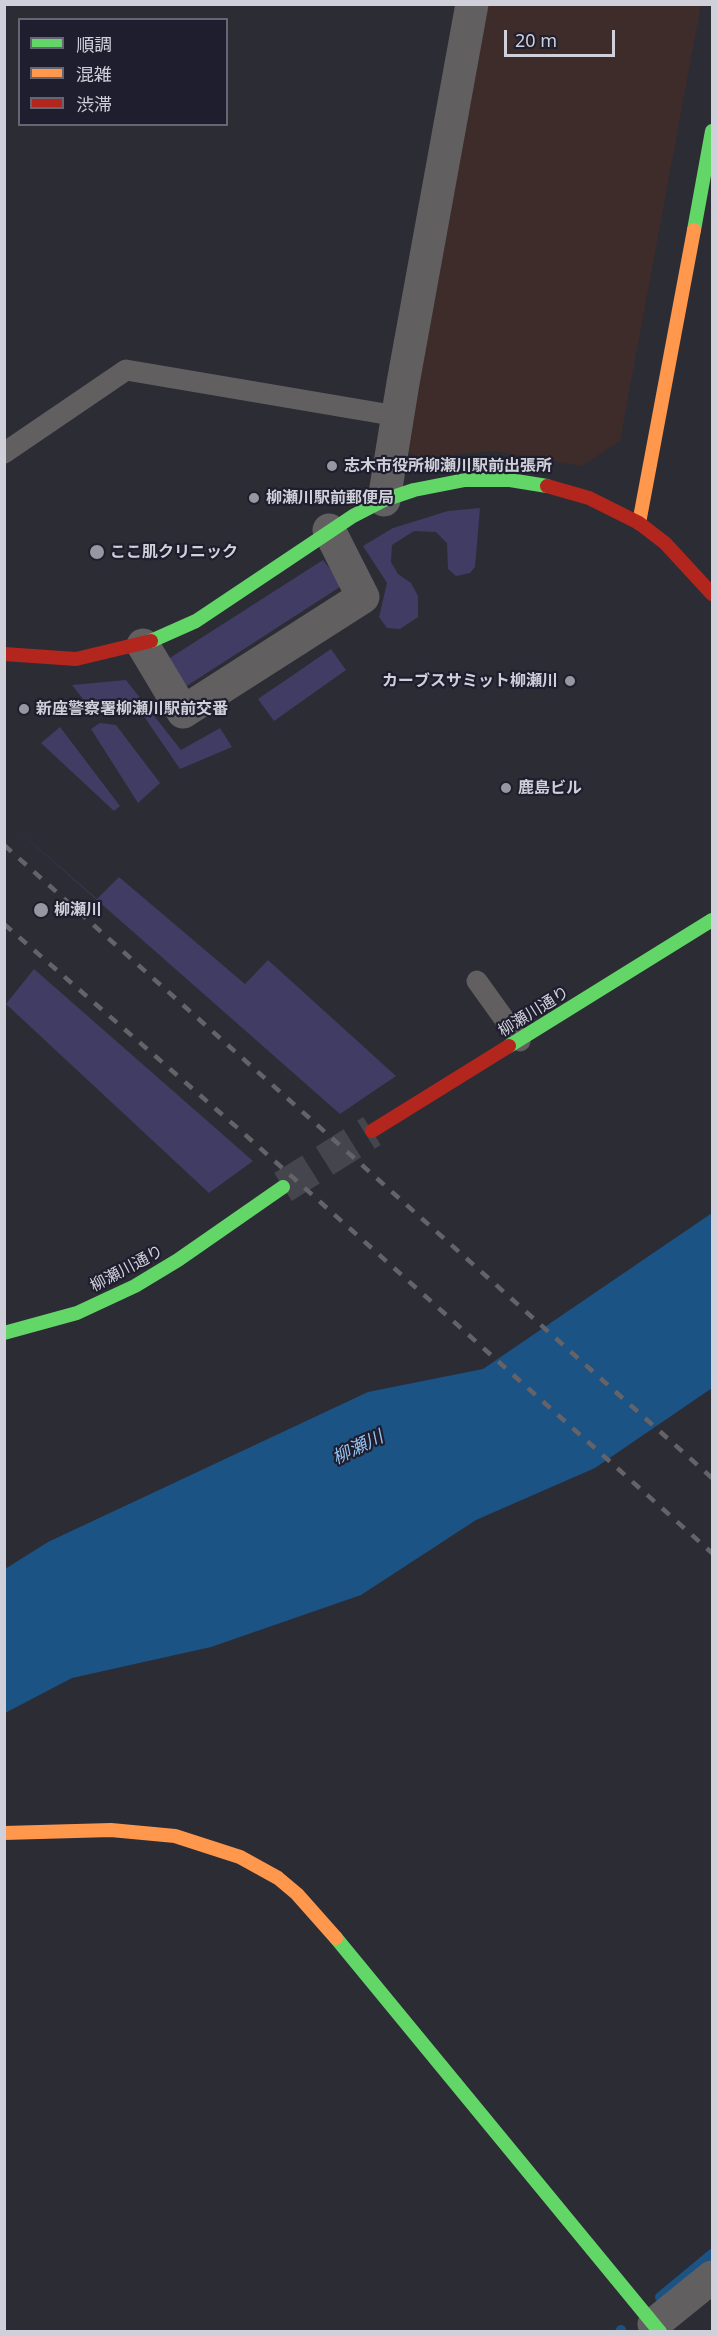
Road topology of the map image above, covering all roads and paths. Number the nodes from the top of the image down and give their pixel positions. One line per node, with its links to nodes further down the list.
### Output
1 (472, 4): 3 (street)
2 (712, 131): 6 (street)
3 (397, 416): 4 (lane); 5 (street)
4 (4, 453)
5 (384, 500): 6 (street); 7 (street)
6 (639, 523): 8 (street)
7 (329, 531): 9 (street); 9 (street)
8 (712, 594)
9 (143, 645): 10 (street)
10 (4, 654)
11 (712, 920): 13 (street, 柳瀬川通り)
12 (477, 981): 13 (lane)
13 (520, 1041): 14 (street, 柳瀬川通り)
14 (372, 1131)
15 (283, 1187): 16 (street, 柳瀬川通り)
16 (4, 1333)
17 (4, 1833): 19 (street)
18 (712, 2277): 19 (street)
19 (657, 2328)

